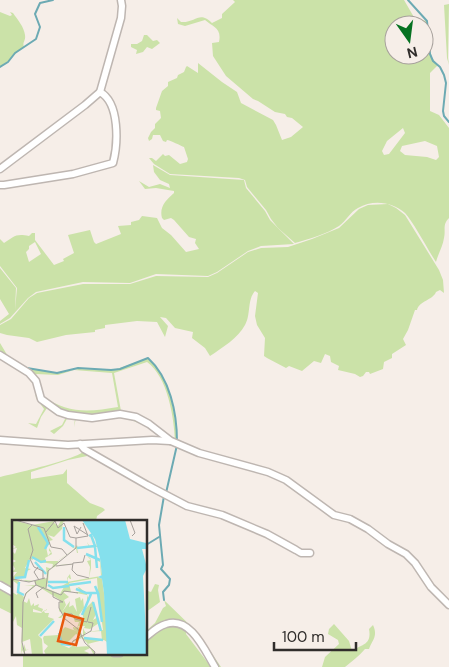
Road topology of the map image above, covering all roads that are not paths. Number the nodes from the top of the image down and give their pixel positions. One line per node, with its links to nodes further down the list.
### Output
1 (121, 0): 2 (street)
2 (100, 92): 3 (street); 4 (street)
3 (0, 169)
4 (0, 185)
5 (0, 355): 7 (street)
6 (0, 440): 8 (street)
7 (171, 441): 8 (street); 12 (street)
8 (80, 444): 9 (street)
9 (310, 553)
10 (0, 585): 11 (street)
11 (12, 592)
12 (449, 605)
13 (148, 635): 14 (street)
14 (215, 667)

